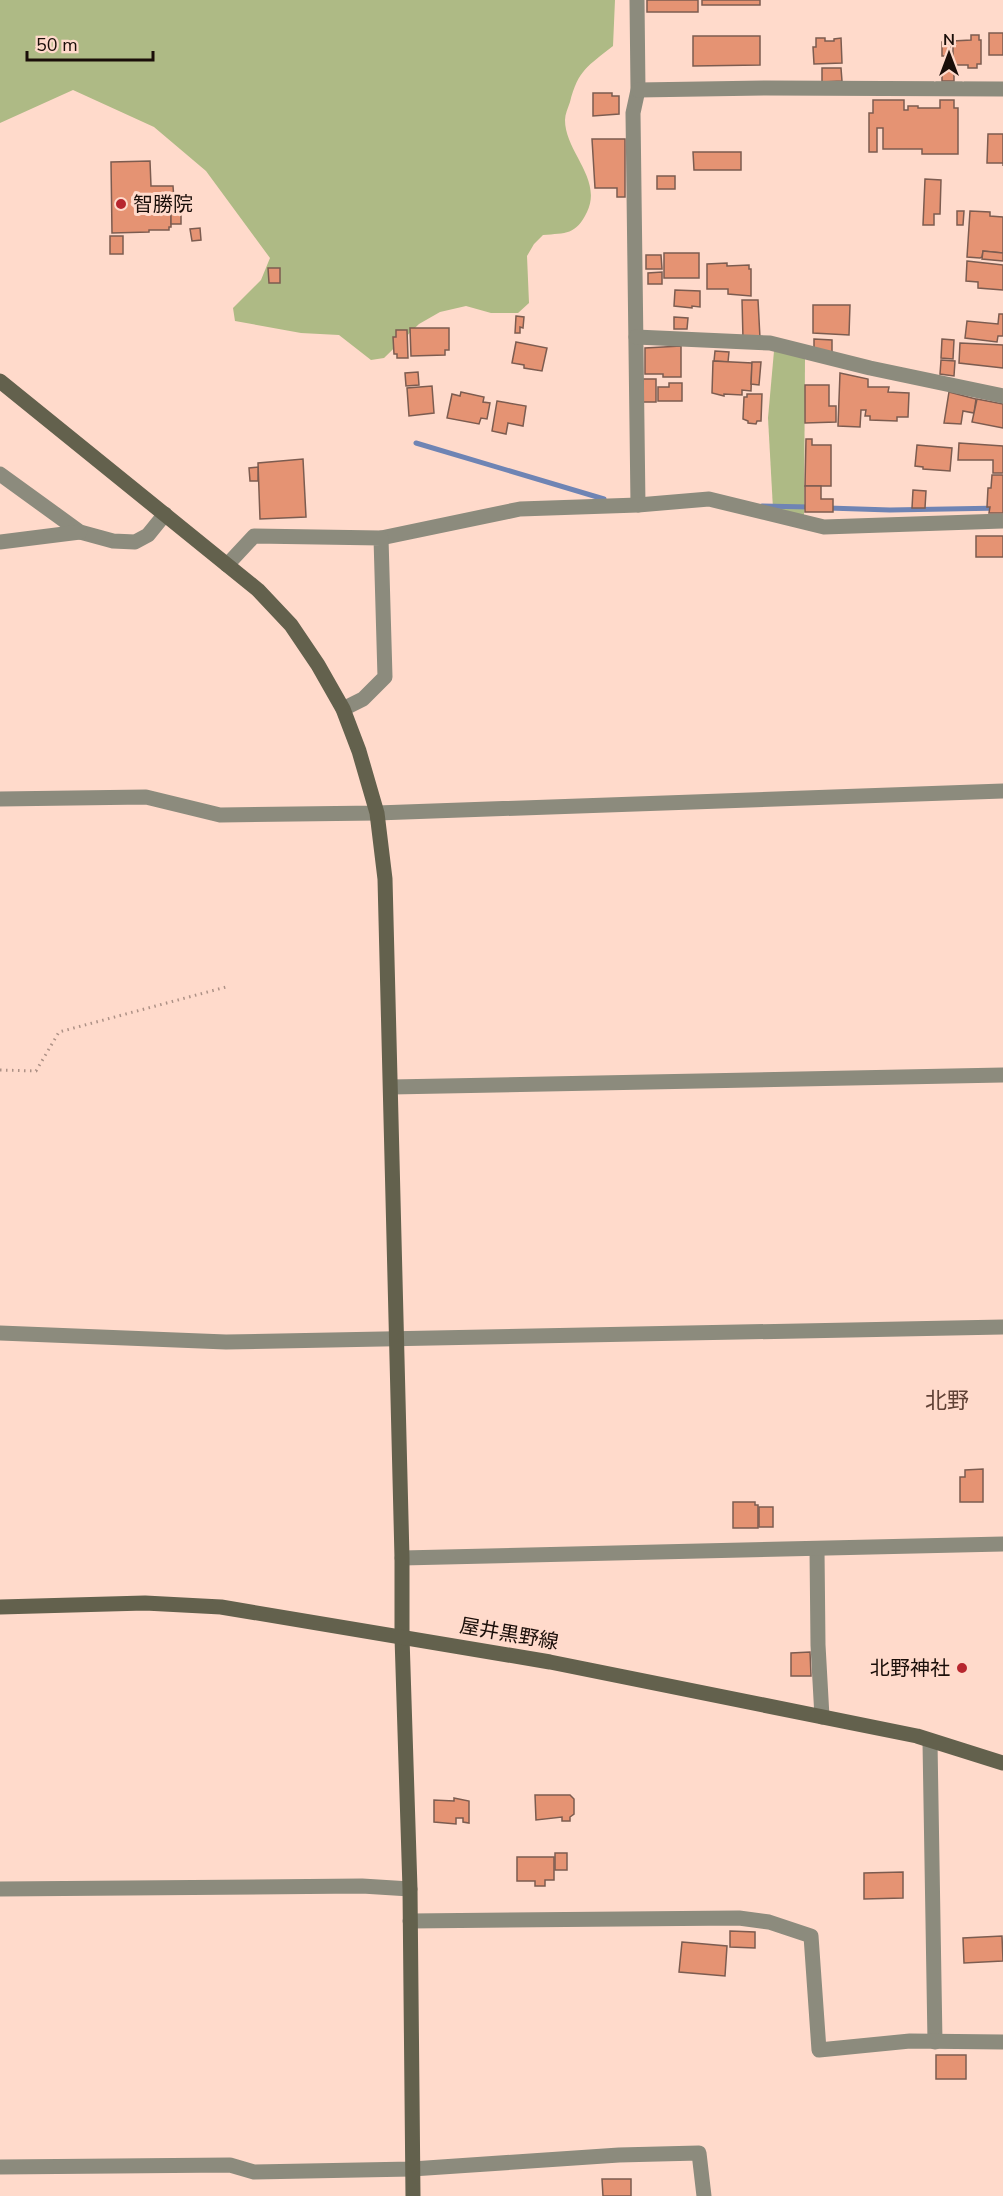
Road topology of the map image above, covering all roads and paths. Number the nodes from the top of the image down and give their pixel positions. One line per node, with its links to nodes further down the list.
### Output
1 (637, 0): 3 (street)
2 (1003, 89): 3 (street)
3 (638, 90): 4 (street)
4 (636, 336): 6 (street); 8 (street)
5 (0, 381): 9 (street)
6 (1003, 396)
7 (0, 474): 11 (street)
8 (638, 505): 10 (street); 12 (street)
9 (165, 513): 11 (street); 14 (street)
10 (1003, 520)
11 (80, 532): 13 (street)
12 (381, 538): 14 (street); 15 (street)
13 (0, 542)
14 (227, 565): 15 (street)
15 (343, 709): 18 (street)
16 (1003, 791): 18 (street)
17 (0, 799): 18 (street)
18 (377, 813): 22 (street)
19 (226, 987): 20 (path)
20 (0, 1070)
21 (1003, 1075): 22 (street)
22 (391, 1087): 25 (street)
23 (1003, 1327): 25 (street)
24 (0, 1333): 25 (street)
25 (397, 1340): 28 (street)
26 (1003, 1544): 27 (street)
27 (816, 1549): 28 (street); 31 (street)
28 (402, 1558): 30 (street)
29 (0, 1607): 30 (street, 屋井黒野線)
30 (402, 1637): 31 (street, 屋井黒野線); 35 (street)
31 (822, 1717): 32 (street, 屋井黒野線)
32 (930, 1742): 33 (street, 屋井黒野線); 37 (street)
33 (1003, 1763)
34 (0, 1889): 35 (street)
35 (410, 1889): 36 (street)
36 (410, 1921): 37 (street); 40 (street)
37 (935, 2042): 38 (street)
38 (1003, 2042)
39 (0, 2167): 40 (street)
40 (412, 2169): 41 (street); 42 (street)
41 (413, 2196)
42 (704, 2196)

